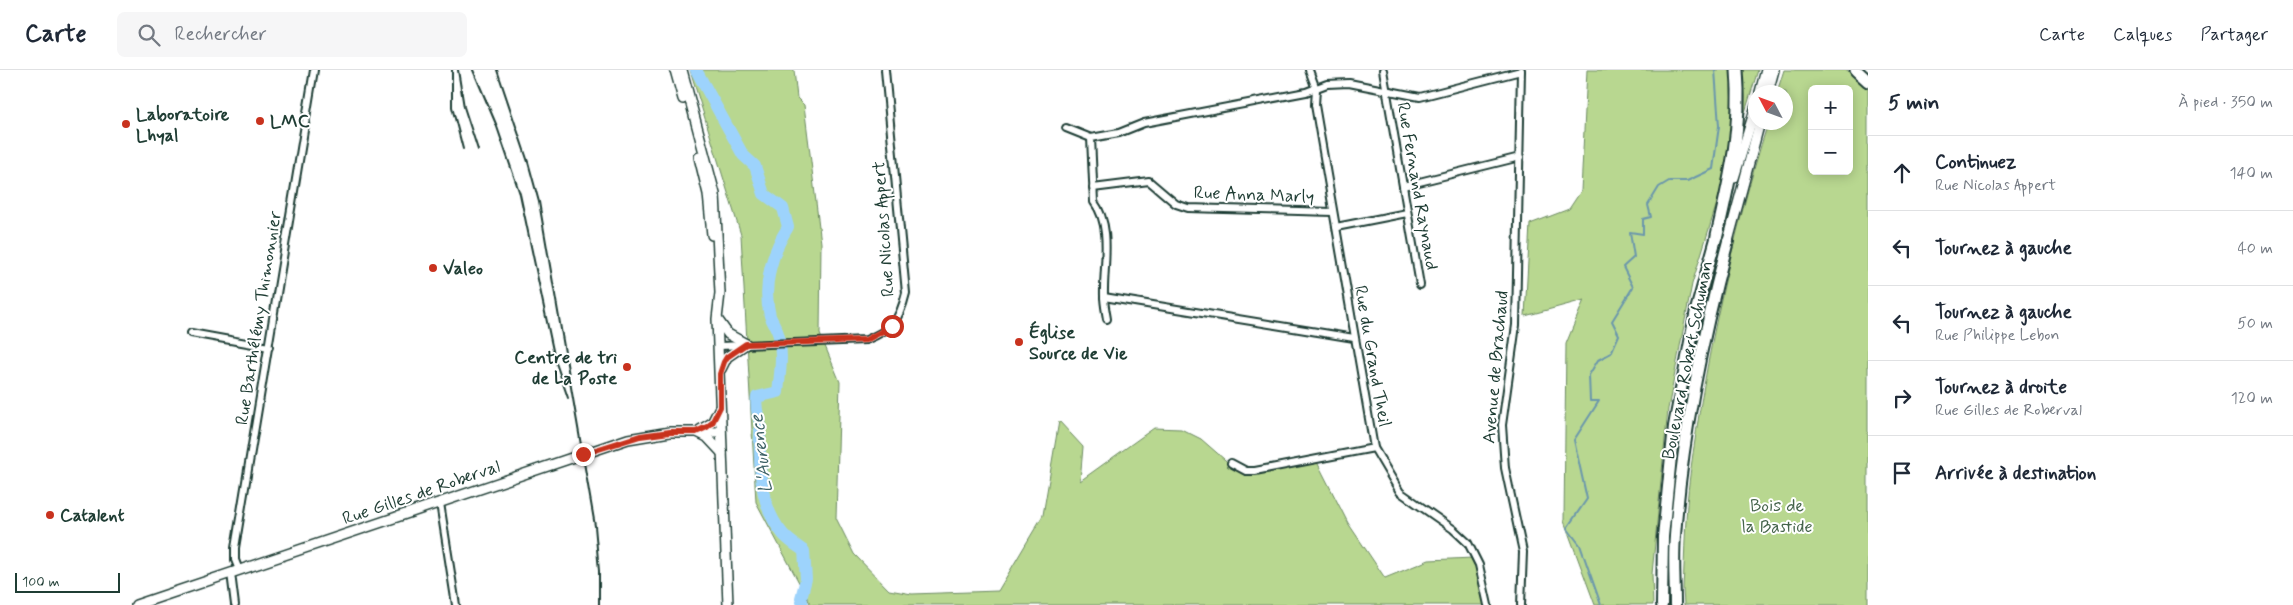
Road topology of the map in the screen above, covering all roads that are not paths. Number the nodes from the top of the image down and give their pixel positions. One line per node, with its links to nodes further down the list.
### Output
1 (314, 70): 38 (street, Rue Barthélémy Thimonnier)
2 (675, 70): 31 (street)
3 (682, 70): 31 (street)
4 (885, 70): 36 (street, Rue Nicolas Appert)
5 (1309, 70): 15 (street, Rue du Grand Theil)
6 (1383, 70): 16 (street, Rue Fernand Raynaud)
7 (1520, 70): 16 (street); 21 (street, Avenue de Brachaud)
8 (1737, 70): 27 (highway)
9 (1766, 70): 13 (street)
10 (1774, 70): 14 (street)
11 (1856, 70): 12 (highway)
12 (1868, 81)
13 (1762, 85)
14 (1770, 85)
15 (1316, 89): 16 (street); 20 (street); 24 (street, Rue du Grand Theil)
16 (1386, 91): 22 (street, Rue Fernand Raynaud)
17 (1066, 128): 20 (street)
18 (1749, 130): 27 (street)
19 (1758, 130): 28 (street)
20 (1091, 138): 23 (street)
21 (1520, 157): 22 (street); 53 (street, Avenue de Brachaud)
22 (1403, 186): 25 (street, Rue Fernand Raynaud)
23 (1093, 188): 24 (street, Rue Anna Marly); 30 (street)
24 (1333, 212): 26 (street, Rue du Grand Theil)
25 (1407, 213): 26 (street); 29 (street, Rue Fernand Raynaud)
26 (1336, 227): 35 (street, Rue du Grand Theil)
27 (1717, 235): 54 (main road, Boulevard Robert Schuman)
28 (1728, 241): 55 (main road, Boulevard Robert Schuman)
29 (1420, 285)
30 (1104, 297): 33 (street); 35 (street)
31 (718, 306): 32 (street)
32 (717, 319): 36 (street); 37 (street)
33 (1107, 319)
34 (191, 333): 38 (street)
35 (1354, 338): 43 (street, Rue du Grand Theil)
36 (746, 344): 37 (street, Rue Nicolas Appert); 39 (street)
37 (719, 346): 39 (street)
38 (269, 347): 47 (street, Rue Barthélémy Thimonnier)
39 (720, 374): 40 (street)
40 (720, 407): 41 (street); 42 (street)
41 (696, 432): 42 (street, Rue Gilles de Roberval); 44 (street); 46 (street, Rue Gilles de Roberval)
42 (721, 432): 44 (street)
43 (1374, 448): 45 (street); 52 (street, Rue du Grand Theil)
44 (722, 453): 51 (street)
45 (1231, 463)
46 (440, 503): 47 (street, Rue Gilles de Roberval); 50 (street)
47 (235, 572): 48 (street, Rue Gilles de Roberval); 49 (street, Rue Barthélémy Thimonnier)
48 (136, 605)
49 (236, 605)
50 (456, 605)
51 (728, 605)
52 (1488, 605)
53 (1521, 605)
54 (1662, 605)
55 (1675, 605)

